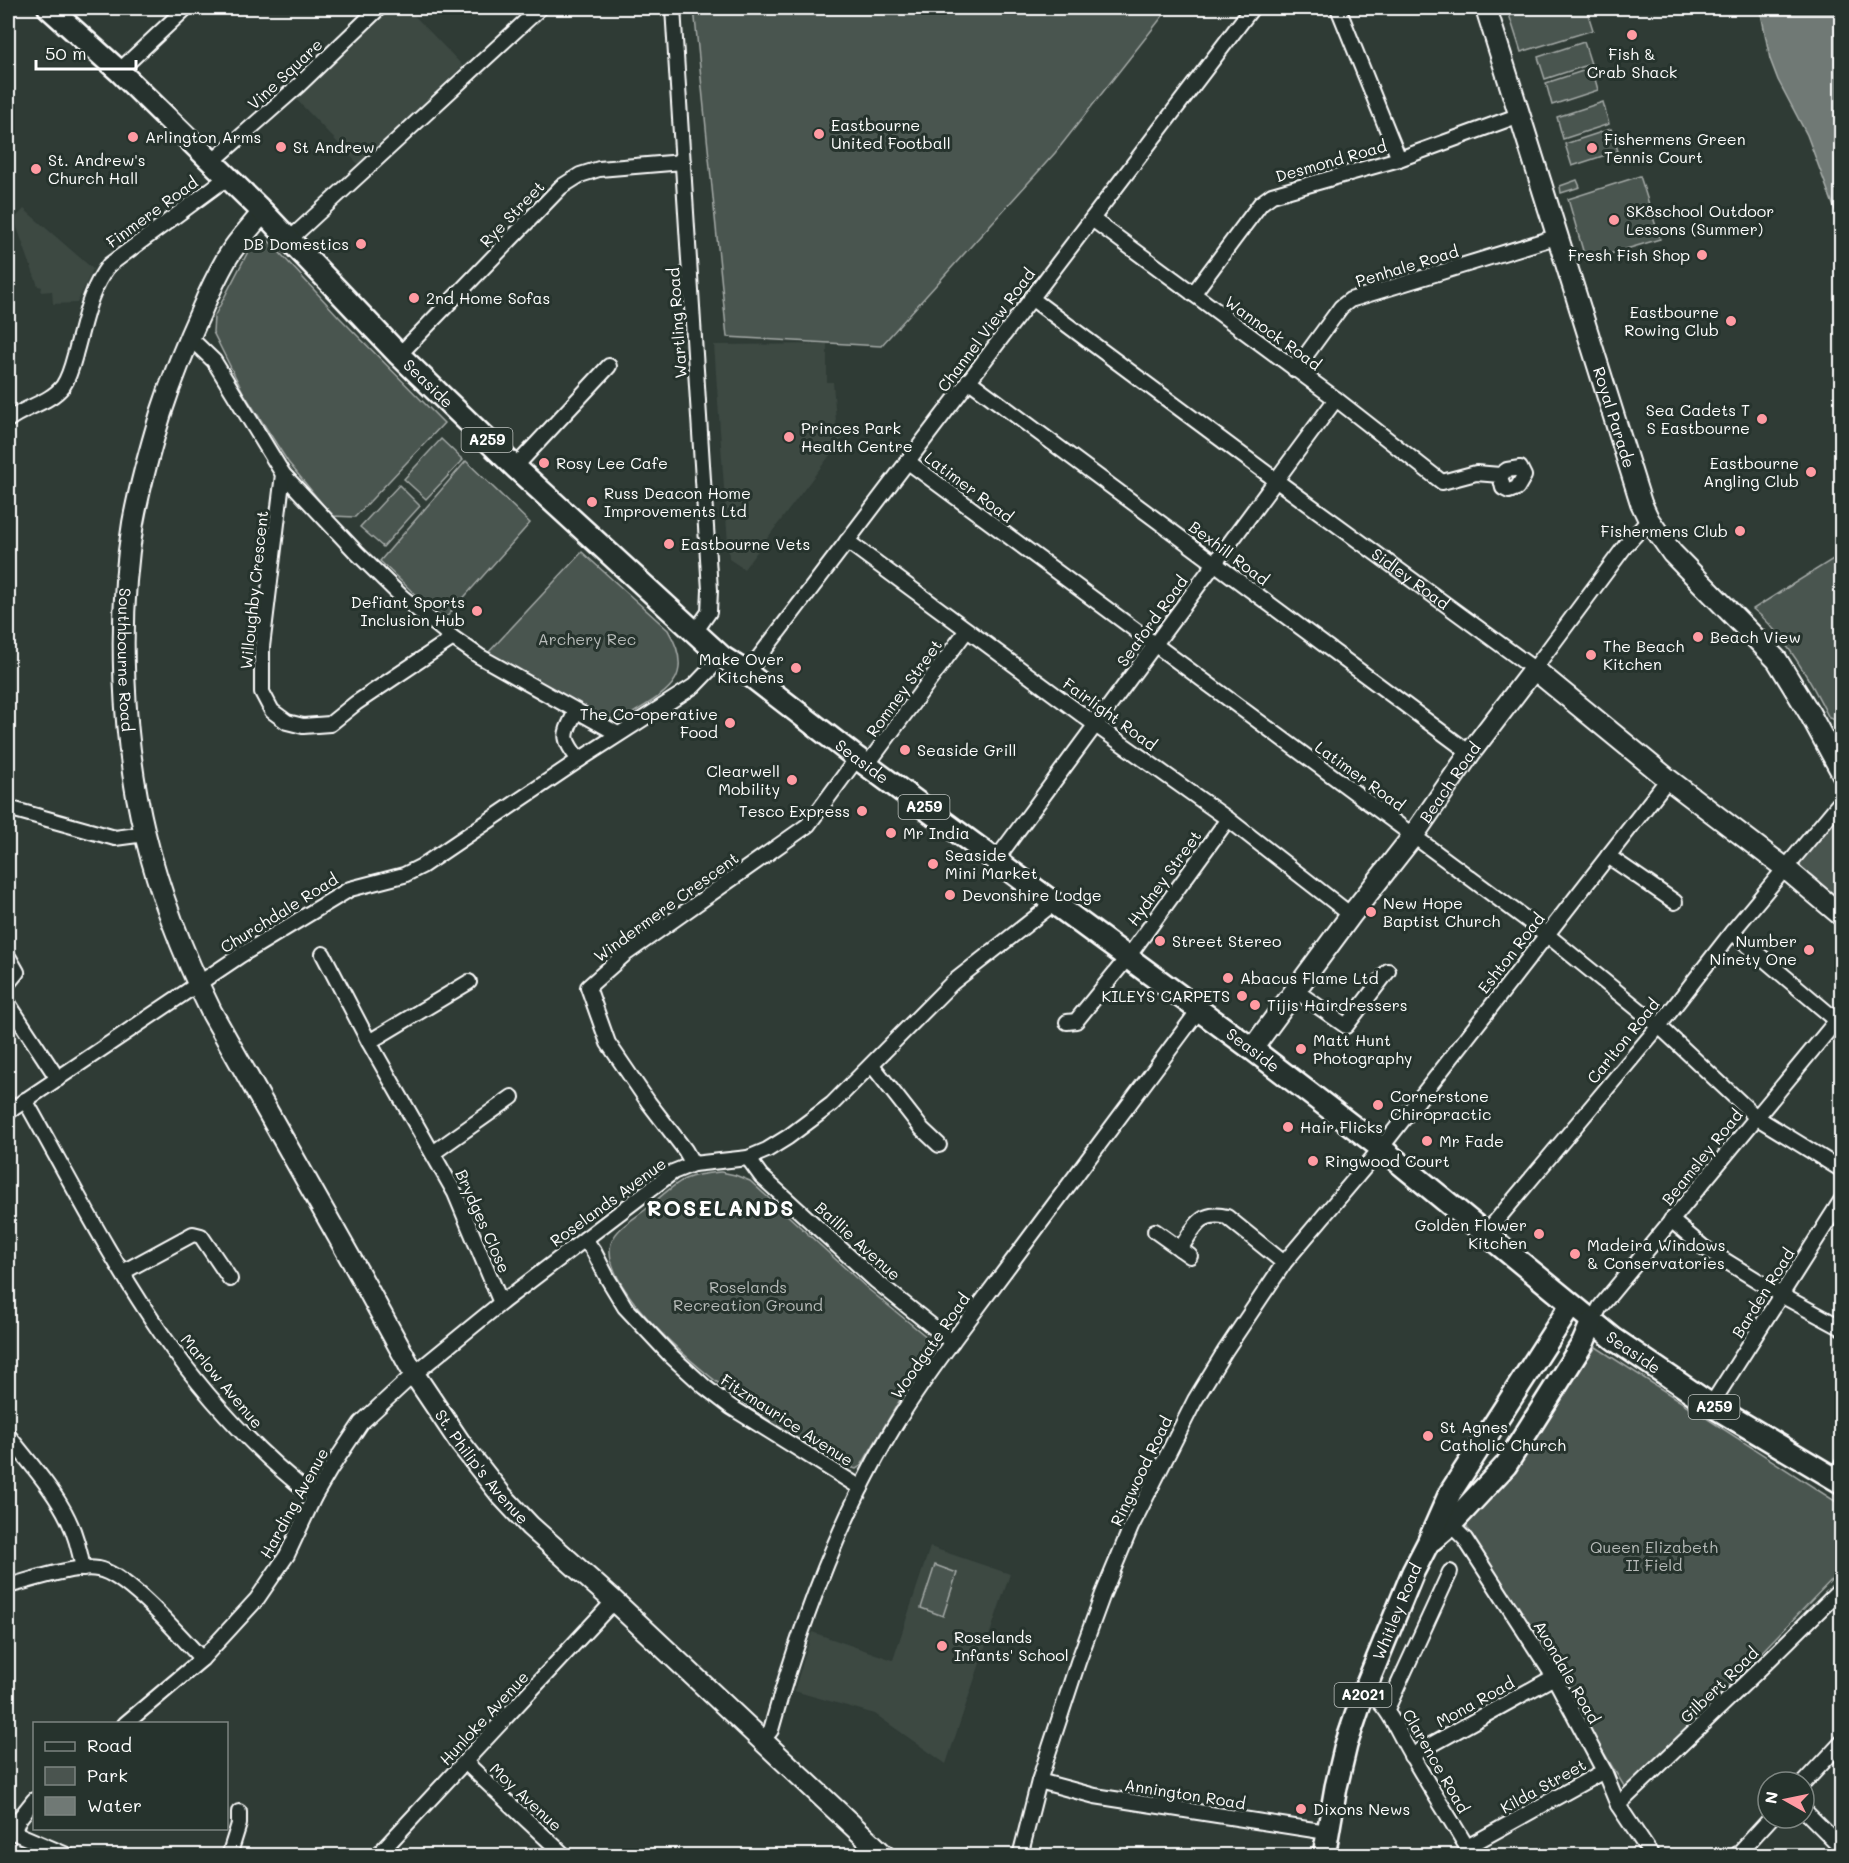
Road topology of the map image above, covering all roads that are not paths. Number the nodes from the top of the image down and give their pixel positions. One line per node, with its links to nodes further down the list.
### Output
1 (49, 8): 9 (main road, Seaside / A259)
2 (186, 8): 9 (street)
3 (379, 8): 12 (street, Vine Square)
4 (540, 8): 18 (street)
5 (673, 8): 13 (street, Wartling Road)
6 (1252, 8): 16 (street, Channel View Road)
7 (1338, 8): 11 (street)
8 (1486, 8): 10 (street, Royal Parade)
9 (118, 71): 12 (main road, Seaside / A259)
10 (1520, 115): 11 (street, Desmond Road); 17 (street, Royal Parade)
11 (1399, 159): 19 (street, Desmond Road)
12 (212, 162): 14 (main road, Seaside / A259)
13 (683, 162): 22 (street, Rye Street); 37 (street, Wartling Road)
14 (228, 177): 15 (main road, Seaside / A259); 27 (street, Finmere Road)
15 (264, 212): 18 (main road, Seaside / A259); 21 (street, Southbourne Road)
16 (1092, 219): 19 (street, Wannock Road); 20 (street, Channel View Road)
17 (1559, 237): 24 (street, Penhale Road); 33 (street, Royal Parade)
18 (290, 239): 22 (main road, Seaside / A259)
19 (1193, 294): 24 (street, Wannock Road)
20 (1031, 298): 25 (street, Channel View Road); 32 (street, Sidley Road)
21 (189, 337): 30 (street); 54 (street, Southbourne Road)
22 (399, 356): 29 (main road, Seaside / A259)
23 (609, 366): 29 (street)
24 (1295, 370): 26 (street, Wannock Road)
25 (968, 380): 28 (street, Channel View Road); 35 (street, Bexhill Road)
26 (1336, 399): 31 (street, Wannock Road); 32 (street, Seaford Road)
27 (8, 420)
28 (908, 461): 34 (street, Channel View Road); 39 (street, Latimer Road)
29 (515, 468): 37 (main road, Seaside / A259)
30 (283, 474): 38 (street); 38 (street, Willoughby Crescent)
31 (1500, 475)
32 (1276, 481): 35 (street, Seaford Road); 41 (street, Sidley Road)
33 (1649, 520): 41 (street, Beach Road); 49 (street, Royal Parade)
34 (847, 541): 36 (street, Fairlight Road); 42 (street, Channel View Road)
35 (1215, 563): 39 (street, Seaford Road); 46 (street, Bexhill Road)
36 (967, 630): 44 (street, Fairlight Road); 48 (street, Romney Street)
37 (695, 632): 40 (main road, Seaside / A259)
38 (453, 638): 43 (street)
39 (1155, 646): 44 (street, Seaford Road); 55 (street, Latimer Road)
40 (722, 657): 42 (main road, Seaside / A259); 45 (street, Churchdale Road)
41 (1534, 669): 46 (street, Beach Road); 50 (street, Sidley Road)
42 (747, 673): 48 (main road, Seaside / A259)
43 (576, 711): 45 (street); 47 (street)
44 (1096, 725): 53 (street, Fairlight Road); 57 (street, Seaford Road)
45 (618, 734): 47 (street, Churchdale Road)
46 (1470, 753): 55 (street, Beach Road)
47 (579, 760): 71 (street, Churchdale Road)
48 (862, 762): 57 (main road, Seaside / A259); 90 (street, Windermere Crescent)
49 (1842, 773)
50 (1668, 780): 56 (street, Eshton Road); 58 (street, Sidley Road)
51 (1842, 800): 58 (street)
52 (8, 808): 54 (street)
53 (1228, 819): 61 (street, Fairlight Road); 67 (street, Hydney Street)
54 (145, 834): 71 (street, Southbourne Road)
55 (1413, 836): 61 (street, Beach Road); 64 (street, Latimer Road)
56 (1608, 856): 59 (street); 64 (street, Eshton Road)
57 (995, 861): 60 (main road, Seaside / A259)
58 (1785, 868): 62 (street); 63 (street, Carlton Road)
59 (1675, 902)
60 (1054, 903): 67 (main road, Seaside / A259); 80 (street, Roselands Avenue)
61 (1351, 915): 72 (street, Beach Road)
62 (1842, 915)
63 (1732, 932): 75 (street); 77 (street, Carlton Road)
64 (1546, 934): 77 (street, Latimer Road); 87 (street, Eshton Road)
65 (323, 954): 78 (street, Brydges Close)
66 (8, 957): 70 (street)
67 (1128, 957): 74 (main road, Seaside / A259); 76 (street, Hydney Street)
68 (1388, 971): 72 (street)
69 (469, 982): 78 (street)
70 (8, 983)
71 (198, 984): 81 (street, Churchdale Road); 106 (street, St. Philip's Avenue)
72 (1296, 991): 79 (street, Beach Road)
73 (8, 1003): 81 (street)
74 (1199, 1010): 79 (main road, Seaside / A259); 105 (street, Woodgate Road)
75 (1840, 1020): 85 (street, Beamsley Road)
76 (1067, 1022)
77 (1659, 1026): 85 (street, Latimer Road); 95 (street, Carlton Road)
78 (369, 1042): 88 (street, Brydges Close)
79 (1252, 1049): 87 (main road, Seaside / A259)
80 (872, 1065): 86 (street); 89 (street, Roselands Avenue)
81 (58, 1079): 83 (street, Churchdale Road)
82 (512, 1097): 88 (street)
83 (25, 1100): 84 (street, Churchdale Road); 98 (street, Marlow Avenue)
84 (8, 1112)
85 (1756, 1117): 91 (street, Latimer Road); 93 (street, Beamsley Road)
86 (939, 1145)
87 (1381, 1148): 95 (main road, Seaside / A259); 97 (street, Ringwood Road)
88 (432, 1153): 101 (street, Brydges Close)
89 (748, 1158): 90 (street, Roselands Avenue); 105 (street, Baillie Avenue)
90 (693, 1164): 96 (street, Roselands Avenue)
91 (1842, 1170)
92 (1842, 1199): 100 (street, Barden Road)
93 (1671, 1220): 100 (street); 103 (street, Beamsley Road)
94 (1155, 1231): 97 (street)
95 (1485, 1234): 102 (main road, Seaside / A259)
96 (585, 1239): 101 (street, Roselands Avenue); 110 (street, Fitzmaurice Avenue)
97 (1284, 1263): 129 (street, Ringwood Road)
98 (123, 1272): 99 (street); 111 (street, Marlow Avenue)
99 (230, 1279)
100 (1782, 1296): 104 (street); 107 (street, Barden Road)
101 (501, 1303): 106 (street, Roselands Avenue)
102 (1571, 1305): 103 (main road, Seaside / A259); 112 (main road, Whitley Road / A2021)
103 (1592, 1322): 107 (main road, Seaside / A259); 112 (main road, Whitley Road / A2021)
104 (1842, 1328)
105 (952, 1342): 110 (street, Woodgate Road)
106 (414, 1374): 111 (street, Harding Avenue); 117 (street, St. Philip's Avenue)
107 (1711, 1405): 109 (main road, Seaside / A259)
108 (8, 1435): 113 (street)
109 (1839, 1475)
110 (861, 1488): 123 (street, Woodgate Road)
111 (314, 1497): 118 (street, Harding Avenue)
112 (1446, 1519): 119 (street, Avondale Road); 120 (main road, Whitley Road / A2021)
113 (83, 1569): 115 (street); 118 (street)
114 (1450, 1572): 121 (street)
115 (8, 1586)
116 (1842, 1588): 131 (street, Gilbert Road)
117 (614, 1601): 123 (street, St. Philip's Avenue); 126 (street, Hunloke Avenue)
118 (202, 1659): 122 (street, Harding Avenue)
119 (1554, 1677): 125 (street, Mona Road); 128 (street, Avondale Road)
120 (1365, 1689): 121 (street, Clarence Road); 136 (main road, Whitley Road / A2021)
121 (1387, 1709): 125 (street, Clarence Road)
122 (127, 1722)
123 (762, 1741): 144 (street, St. Philip's Avenue)
124 (1842, 1742): 127 (street)
125 (1411, 1756): 138 (street, Clarence Road)
126 (465, 1762): 142 (street, Hunloke Avenue); 143 (street, Moy Avenue)
127 (1816, 1770)
128 (1604, 1771): 131 (street, Avondale Road); 138 (street, Kilda Street)
129 (1039, 1781): 136 (street, Annington Road); 145 (street, Ringwood Road)
130 (33, 1801): 135 (street)
131 (1618, 1805): 139 (street, Avondale Road)
132 (239, 1812): 141 (street)
133 (1816, 1822): 137 (street)
134 (1760, 1830): 147 (street)
135 (10, 1831): 140 (street)
136 (1327, 1833): 146 (main road, Whitley Road / A2021)
137 (1842, 1848)
138 (1469, 1851)
139 (1649, 1854)
140 (69, 1856)
141 (229, 1856)
142 (377, 1856)
143 (565, 1856)
144 (885, 1856)
145 (1020, 1856)
146 (1324, 1856)
147 (1736, 1856)

